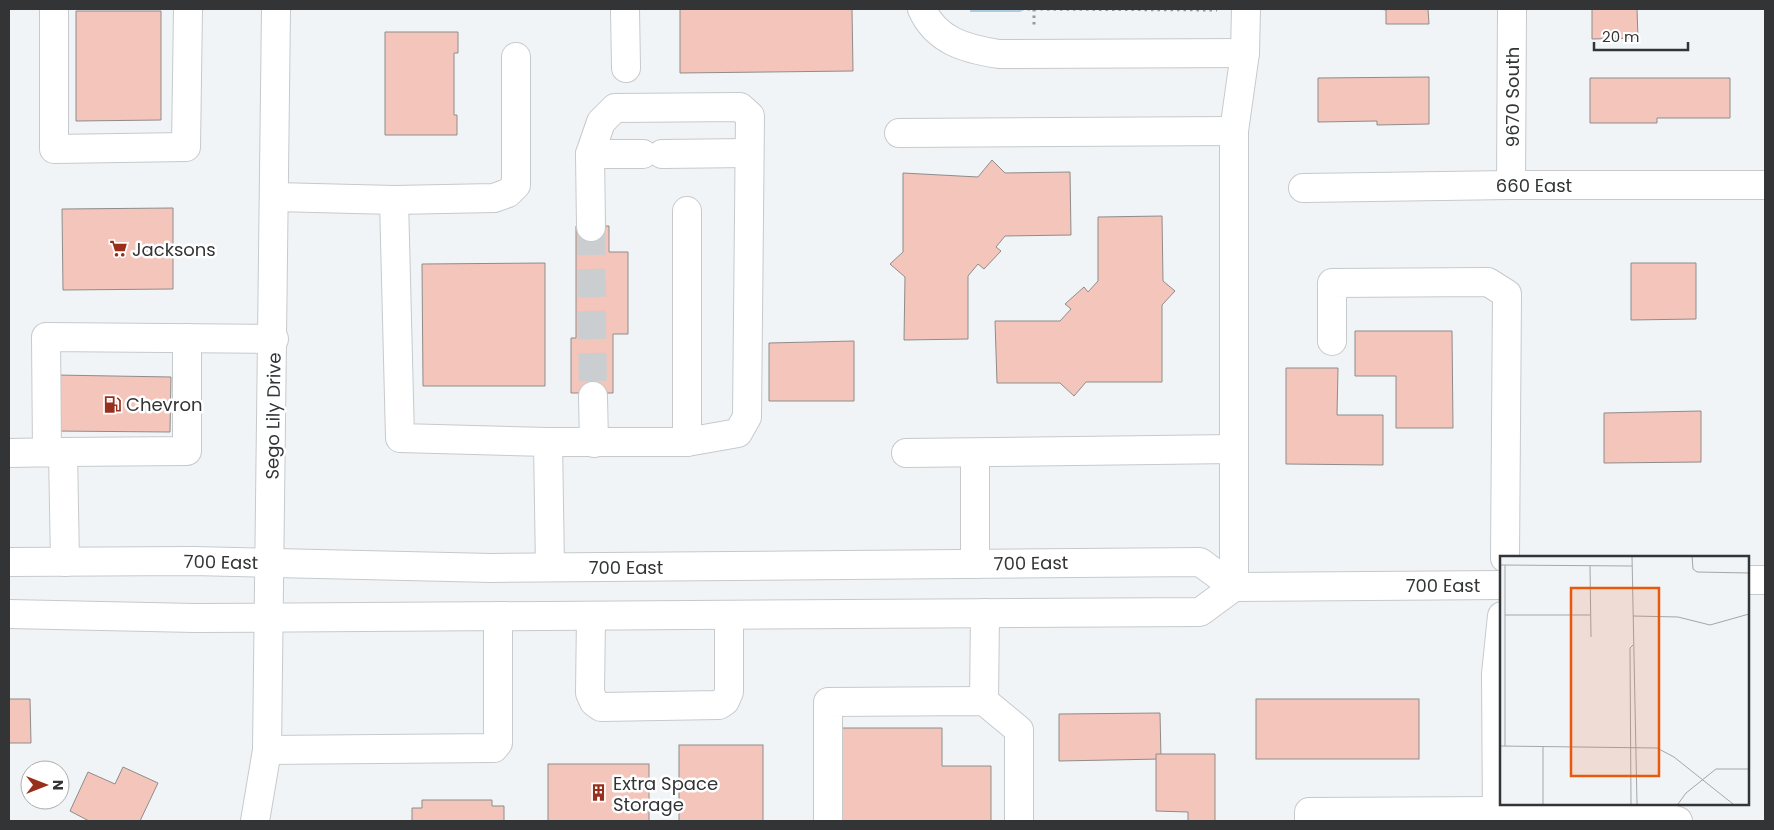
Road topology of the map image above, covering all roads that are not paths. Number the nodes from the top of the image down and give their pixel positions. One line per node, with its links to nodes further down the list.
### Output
1 (54, 9): 2 (main road)
2 (188, 9)
3 (276, 9): 18 (main road, Sego Lily Drive)
4 (625, 9): 10 (main road)
5 (922, 9): 8 (main road)
6 (1236, 9): 8 (main road)
7 (1512, 9): 15 (main road, 9670 South)
8 (1245, 53): 11 (main road)
9 (516, 57): 19 (main road)
10 (626, 68)
11 (1234, 131): 12 (main road); 29 (main road)
12 (899, 133)
13 (749, 153): 14 (main road); 14 (main road); 27 (main road)
14 (590, 154): 21 (main road)
15 (1511, 185): 16 (main road, 660 East); 17 (main road, 660 East)
16 (1765, 185)
17 (1303, 188)
18 (275, 197): 19 (main road); 23 (main road, Sego Lily Drive)
19 (394, 200): 26 (main road)
20 (686, 212): 27 (main road)
21 (591, 226)
22 (187, 338): 23 (main road); 30 (main road); 30 (main road)
23 (274, 339): 37 (main road, Sego Lily Drive)
24 (1332, 341): 34 (main road)
25 (593, 396): 28 (main road)
26 (548, 442): 28 (main road); 39 (main road)
27 (686, 442): 28 (main road)
28 (594, 444)
29 (1234, 449): 33 (main road); 43 (main road)
30 (55, 452): 31 (main road); 36 (main road)
31 (9, 453)
32 (906, 453): 33 (main road)
33 (975, 453): 38 (main road)
34 (1504, 556)
35 (9, 562): 36 (main road, 700 East)
36 (65, 562): 37 (main road, 700 East)
37 (271, 562): 39 (main road, 700 East); 49 (main road, Sego Lily Drive)
38 (975, 564): 39 (main road, 700 East); 43 (main road, 700 East)
39 (550, 567)
40 (1749, 580): 41 (main road)
41 (1765, 580)
42 (1500, 585): 43 (main road, 700 East)
43 (1234, 587): 44 (main road)
44 (985, 613): 46 (main road); 51 (main road)
45 (9, 614): 49 (main road)
46 (729, 615): 48 (main road); 48 (main road)
47 (498, 616): 48 (main road); 49 (main road); 52 (main road)
48 (591, 616)
49 (270, 618): 52 (main road, Sego Lily Drive)
50 (1500, 635): 53 (main road)
51 (984, 701): 55 (main road); 56 (main road)
52 (267, 750): 54 (main road, Sego Lily Drive)
53 (1497, 817): 57 (main road); 58 (main road)
54 (254, 821)
55 (828, 821)
56 (1019, 821)
57 (1309, 821)
58 (1678, 821)

